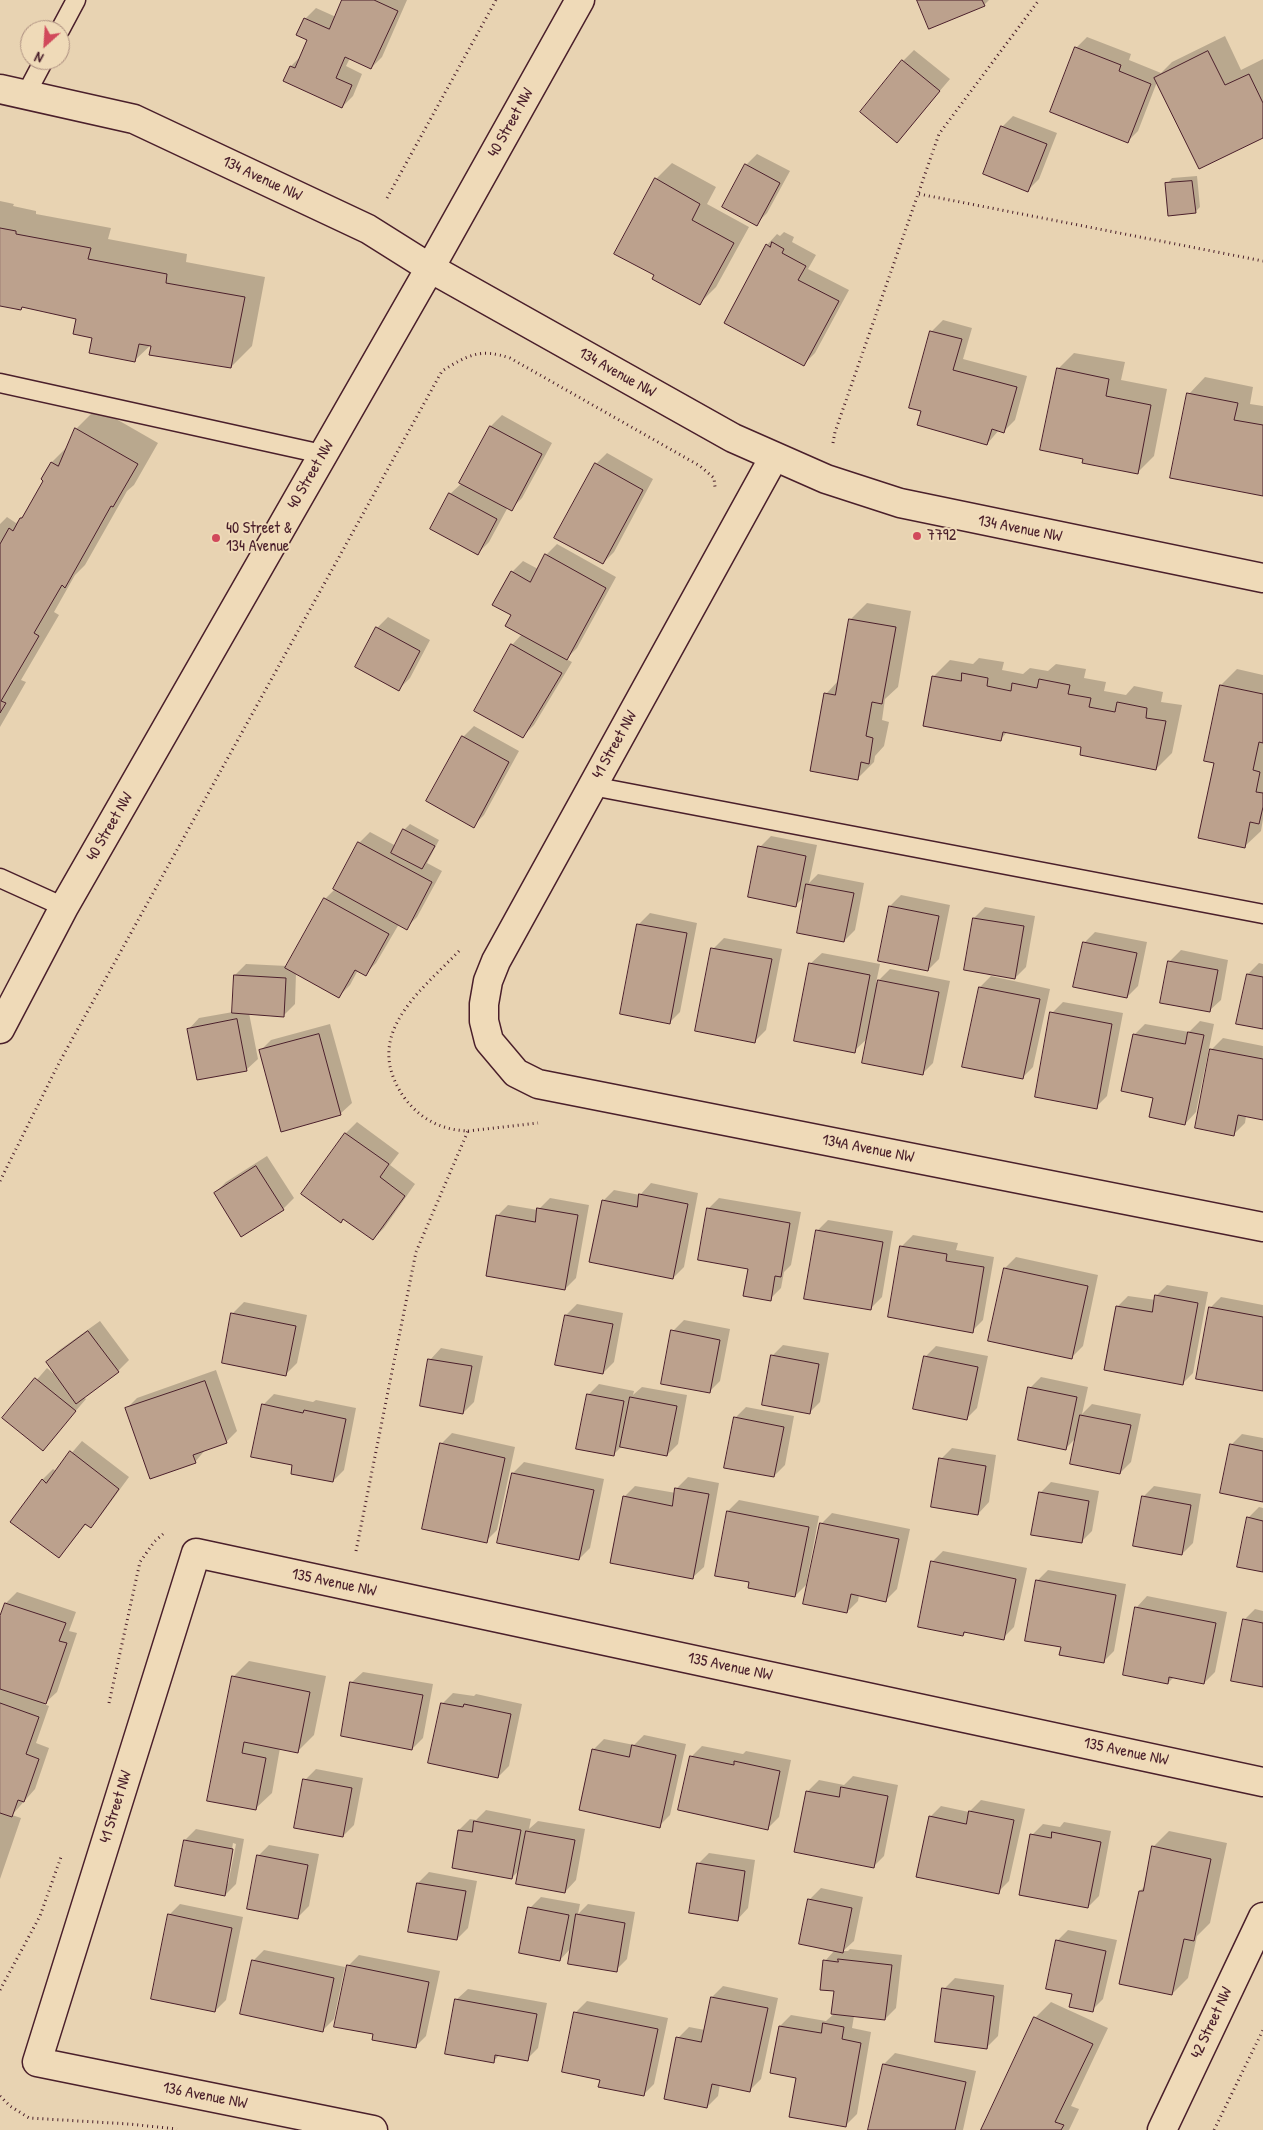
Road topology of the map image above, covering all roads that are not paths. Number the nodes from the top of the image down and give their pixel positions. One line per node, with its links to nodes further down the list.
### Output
1 (76, 0): 3 (lane)
2 (580, 0): 6 (street, 40 Street NW)
3 (65, 20)
4 (34, 70): 5 (lane)
5 (13, 92): 6 (street, 134 Avenue NW)
6 (430, 268): 8 (street, 40 Street NW); 9 (street, 134 Avenue NW)
7 (0, 383): 8 (lane)
8 (322, 454): 13 (street, 40 Street NW)
9 (774, 457): 10 (street, 134 Avenue NW); 11 (street, 41 Street NW)
10 (1263, 578)
11 (592, 786): 14 (lane); 16 (street, 41 Street NW)
12 (0, 878): 13 (lane)
13 (64, 907): 15 (street, 40 Street NW)
14 (1263, 914)
15 (0, 1029)
16 (489, 1041): 17 (street, 134A Avenue NW)
17 (1263, 1228)
18 (196, 1553): 19 (street, 135 Avenue NW); 21 (street, 41 Street NW)
19 (1263, 1782)
20 (1263, 1916): 23 (street, 42 Street NW)
21 (37, 2062): 22 (street, 136 Avenue NW)
22 (373, 2130)
23 (1162, 2130)

